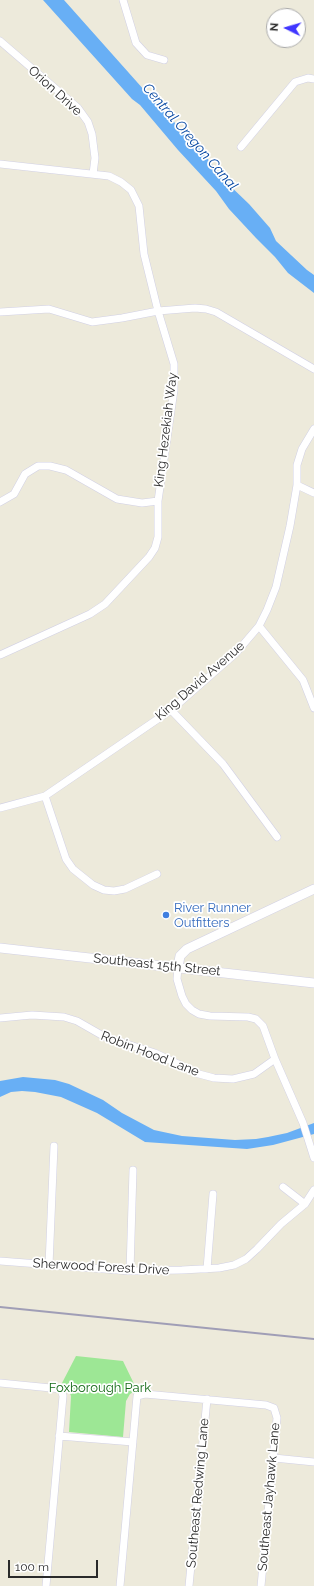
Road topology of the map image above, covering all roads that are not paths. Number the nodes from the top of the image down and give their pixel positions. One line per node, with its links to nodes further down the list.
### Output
1 (123, 0): 3 (street)
2 (0, 41): 7 (street, Orion Drive)
3 (164, 60)
4 (311, 78): 5 (street)
5 (241, 147)
6 (0, 164): 7 (street, King Hezekiah Way)
7 (93, 174): 8 (street, King Hezekiah Way)
8 (158, 311): 9 (street); 10 (street); 14 (street, King Hezekiah Way)
9 (0, 312)
10 (314, 369)
11 (314, 429): 12 (street, King David Avenue)
12 (297, 485): 13 (street); 16 (street, King David Avenue)
13 (314, 493)
14 (158, 501): 15 (street); 17 (street, King Hezekiah Way)
15 (0, 502)
16 (259, 626): 18 (street); 19 (street, King David Avenue)
17 (0, 655)
18 (314, 708)
19 (171, 710): 20 (street, King David Avenue); 22 (street)
20 (45, 796): 21 (street, King David Avenue); 23 (street)
21 (0, 808)
22 (277, 837)
23 (157, 874)
24 (314, 889): 26 (main road)
25 (0, 948): 26 (main road, Southeast 15th Street)
26 (178, 967): 27 (main road, Southeast 15th Street); 29 (street)
27 (314, 983)
28 (0, 1018): 29 (street, Robin Hood Lane)
29 (275, 1059): 31 (street)
30 (54, 1146): 38 (street)
31 (314, 1158)
32 (133, 1170): 40 (street)
33 (283, 1187): 36 (street)
34 (314, 1190): 36 (street, Sherwood Forest Drive)
35 (213, 1194): 39 (street)
36 (305, 1204): 39 (street, Sherwood Forest Drive)
37 (0, 1261): 38 (street, Sherwood Forest Drive)
38 (49, 1265): 40 (street, Sherwood Forest Drive)
39 (207, 1268): 40 (street, Sherwood Forest Drive)
40 (130, 1271)
41 (0, 1383): 43 (street)
42 (207, 1400): 44 (street); 45 (street, Southeast Jayhawk Lane); 49 (street, Southeast Redwing Lane)
43 (59, 1436): 44 (street); 47 (street)
44 (133, 1442): 48 (street)
45 (274, 1458): 46 (street); 50 (street, Southeast Jayhawk Lane)
46 (314, 1462)
47 (46, 1586)
48 (120, 1586)
49 (189, 1586)
50 (261, 1586)

